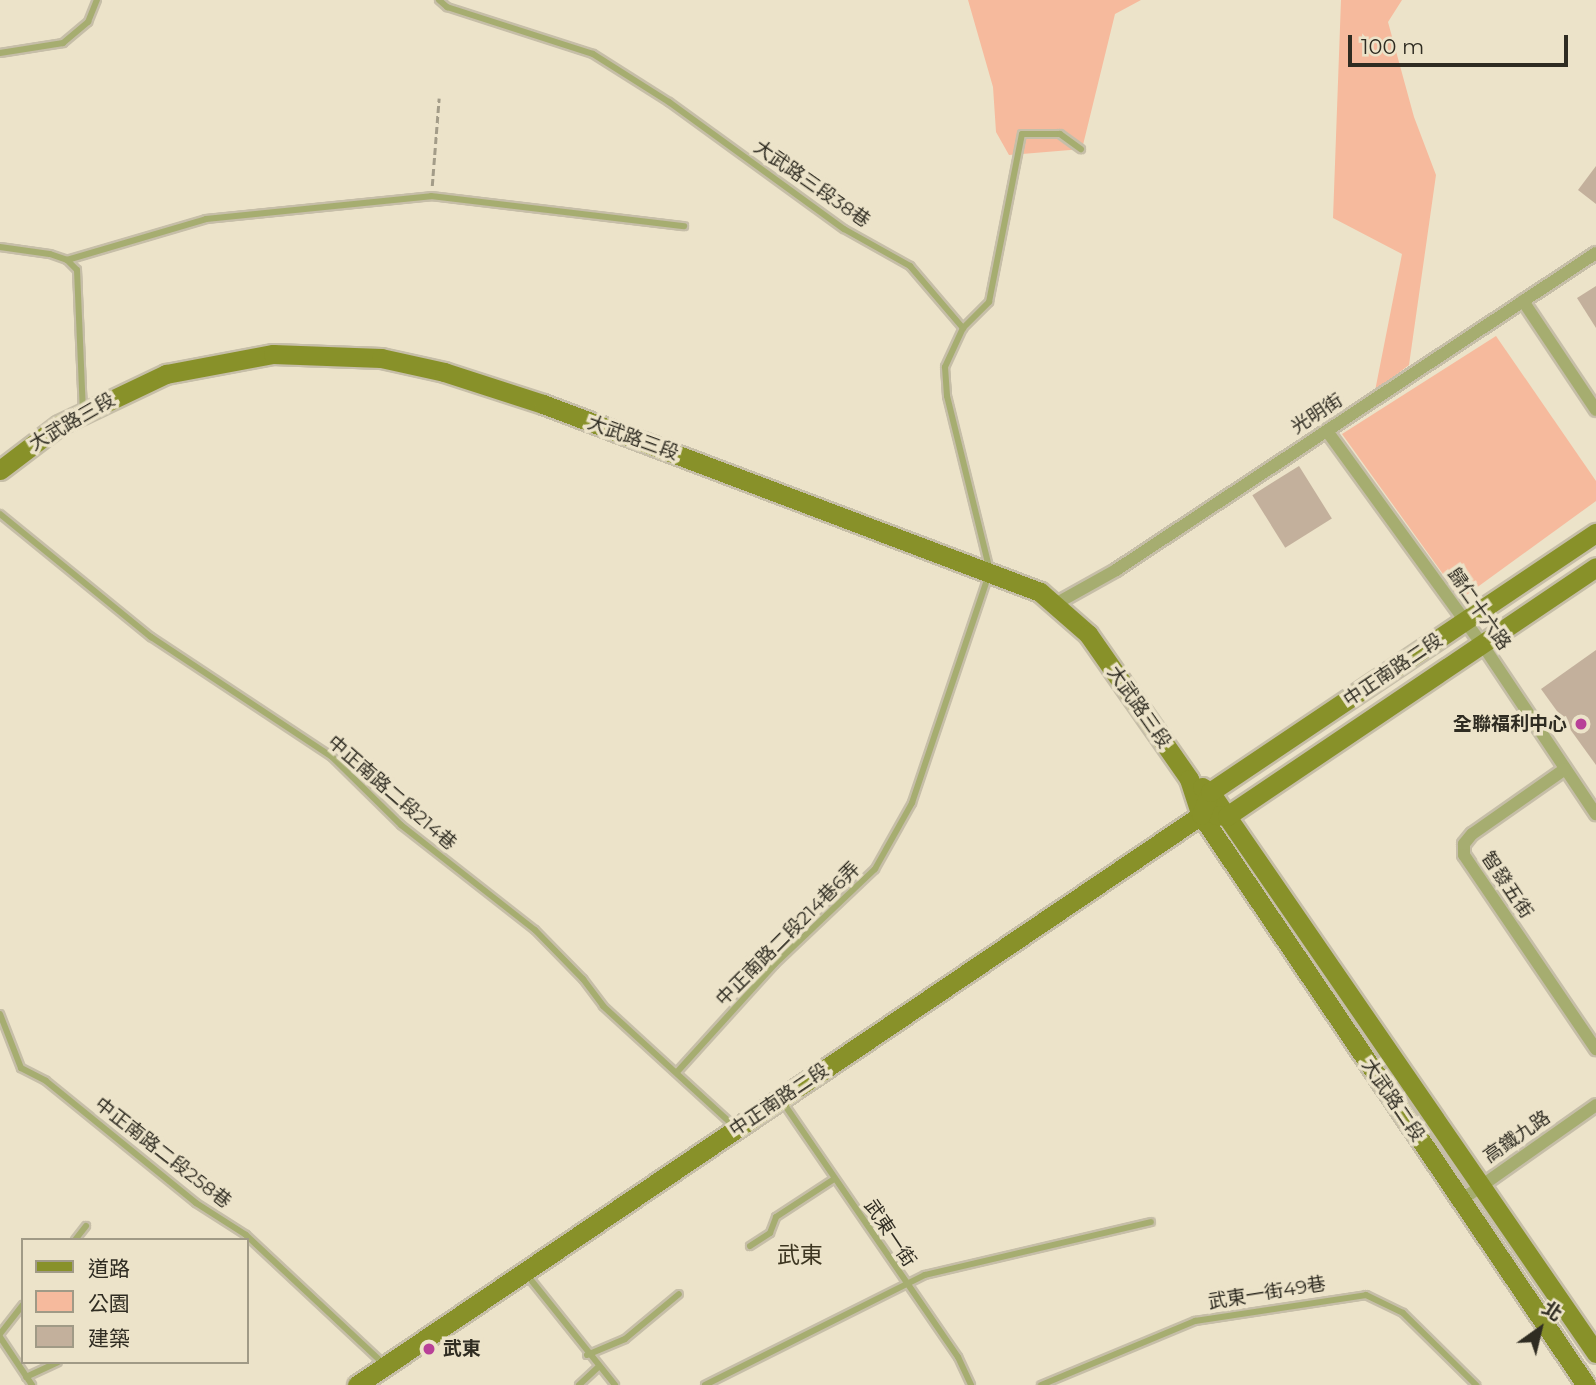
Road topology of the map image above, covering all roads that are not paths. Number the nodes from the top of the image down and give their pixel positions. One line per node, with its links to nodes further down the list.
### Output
1 (97, 0): 3 (lane)
2 (439, 0): 10 (lane, 大武路三段38巷)
3 (0, 52)
4 (1081, 149): 10 (lane)
5 (684, 226): 8 (lane)
6 (0, 247): 8 (lane)
7 (1596, 253): 9 (street, 光明街)
8 (67, 260): 12 (lane)
9 (1523, 302): 11 (street); 13 (street, 光明街)
10 (963, 328): 18 (lane)
11 (1596, 410)
12 (83, 413): 14 (street, 大武路三段); 18 (street, 大武路三段)
13 (1327, 430): 19 (street, 光明街); 20 (street, 歸仁十六路)
14 (0, 470)
15 (0, 514): 30 (lane, 中正南路二段214巷)
16 (1596, 533): 20 (street, 中正南路二段)
17 (1596, 567): 21 (street, 中正南路二段)
18 (990, 571): 19 (street, 大武路三段); 30 (lane, 中正南路二段214巷6弄)
19 (1057, 603): 23 (street, 大武路三段)
20 (1465, 622): 21 (street, 歸仁十六路); 24 (street, 中正南路二段)
21 (1482, 645): 22 (street, 歸仁十六路); 27 (street, 中正南路二段)
22 (1565, 769): 25 (street, 歸仁十六路); 29 (street, 智發五街)
23 (1189, 779): 24 (street, 大武路三段); 26 (street, 大武路三段)
24 (1210, 792): 26 (street); 27 (street, 大武路二段)
25 (1596, 814)
26 (1201, 815): 27 (street); 31 (street, 中正南路二段); 36 (street, 大武路二段)
27 (1227, 816): 35 (street, 大武路二段)
28 (0, 1014): 39 (lane, 中正南路二段258巷)
29 (1596, 1049)
30 (677, 1072): 33 (lane, 中正南路二段214巷)
31 (781, 1099): 33 (street, 中正南路二段); 34 (lane, 武東一街)
32 (1596, 1105): 35 (street, 高鐵九路)
33 (737, 1128): 43 (street, 中正南路二段)
34 (834, 1178): 42 (lane); 44 (lane, 武東一街)
35 (1480, 1186): 36 (street, 高鐵九路); 48 (street, 大武路二段)
36 (1461, 1201): 62 (street, 大武路二段)
37 (1151, 1222): 44 (lane)
38 (86, 1226): 40 (lane)
39 (244, 1237)
40 (77, 1238)
41 (248, 1241): 51 (lane, 中正南路二段258巷)
42 (750, 1246)
43 (524, 1271): 49 (lane); 51 (street, 中正南路二段)
44 (905, 1282): 58 (lane); 59 (lane, 武東一街)
45 (679, 1294): 49 (lane)
46 (21, 1308): 47 (lane)
47 (0, 1335): 53 (lane)
48 (1596, 1353)
49 (587, 1355): 52 (lane)
50 (54, 1364): 53 (lane)
51 (386, 1365): 54 (street, 中正南路二段)
52 (598, 1367): 56 (lane); 57 (lane)
53 (26, 1377): 55 (lane)
54 (359, 1384)
55 (32, 1385)
56 (579, 1385)
57 (615, 1385)
58 (705, 1385)
59 (971, 1385)
60 (1041, 1385): 61 (lane, 武東一街49巷)
61 (1476, 1385)
62 (1586, 1385)

